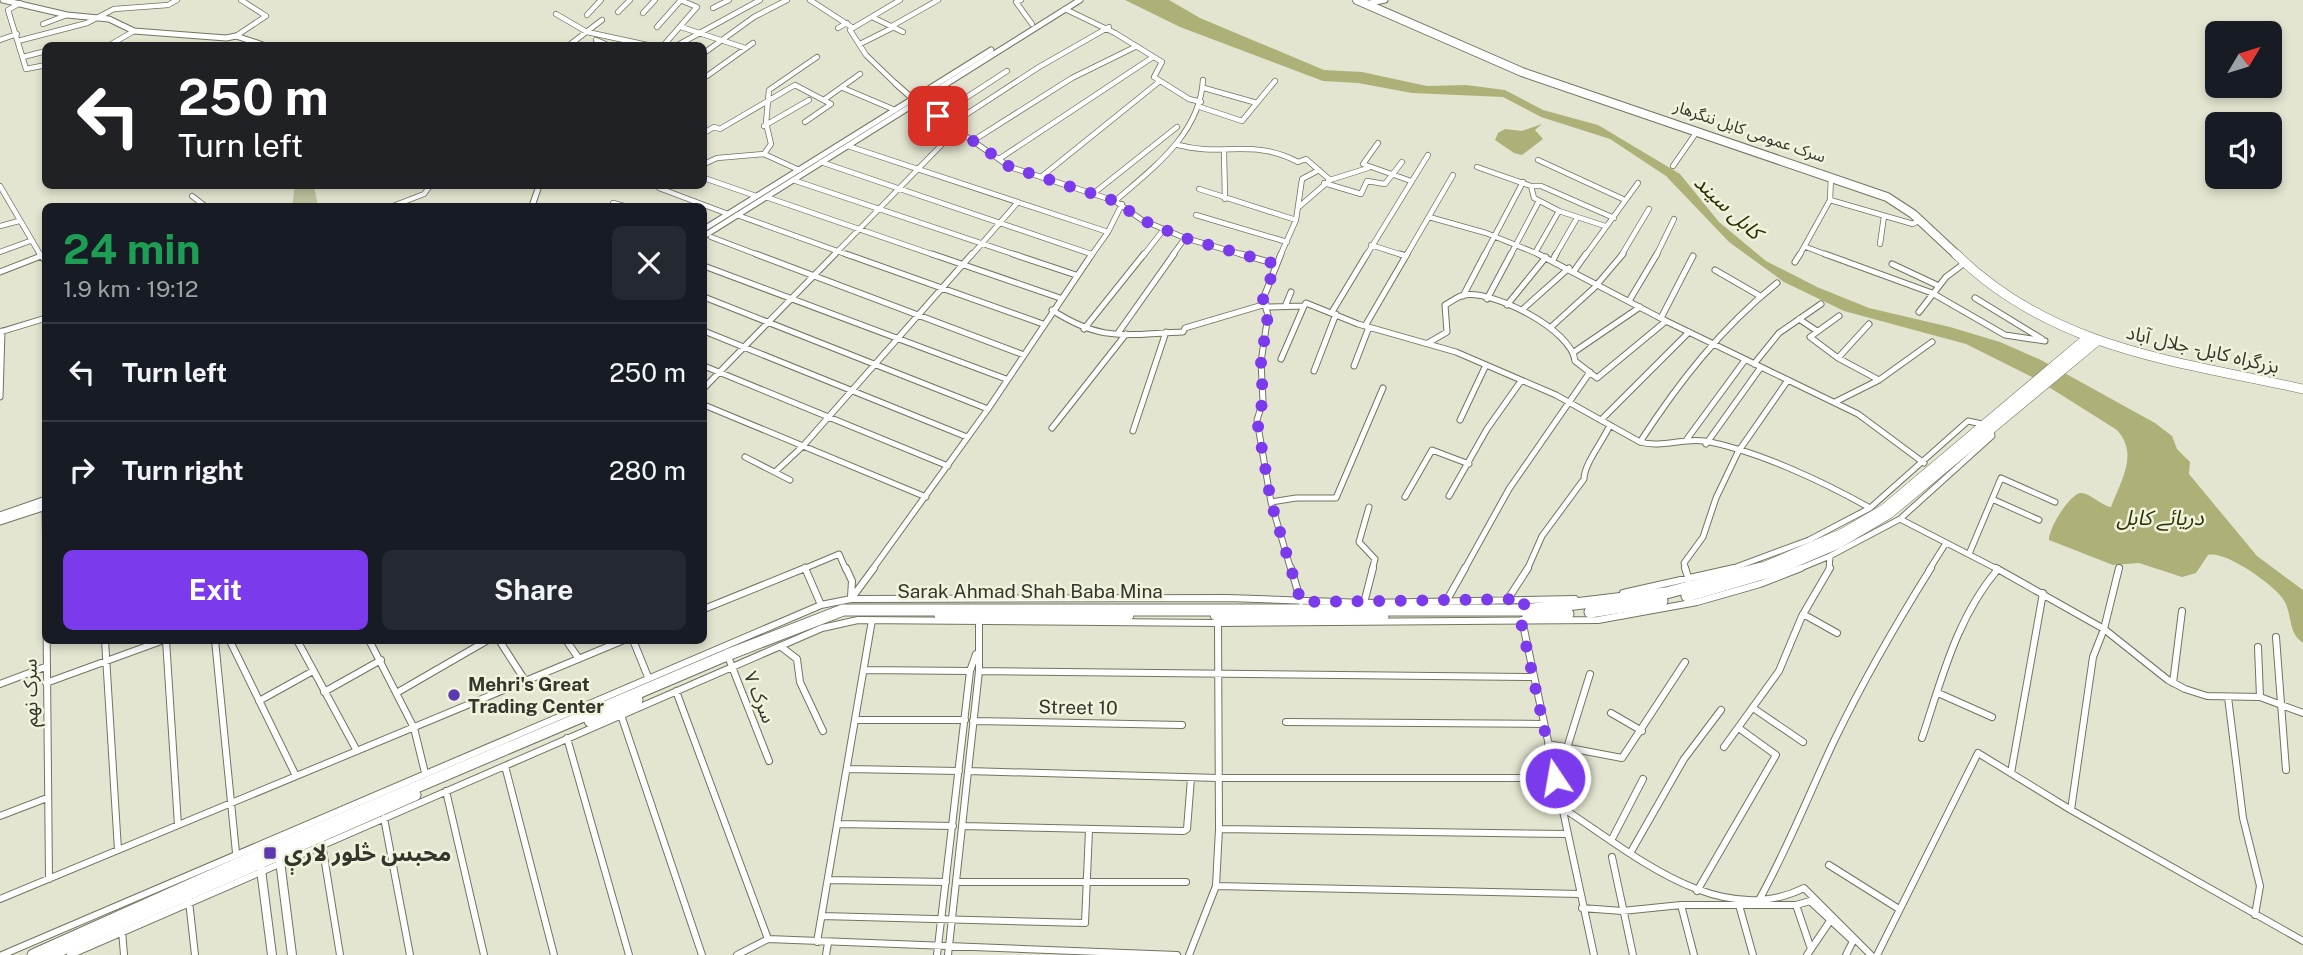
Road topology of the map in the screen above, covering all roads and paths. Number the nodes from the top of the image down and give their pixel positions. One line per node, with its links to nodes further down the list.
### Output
1 (3, 0): 19 (street)
2 (177, 0): 28 (street)
3 (241, 0): 44 (street)
4 (601, 0): 26 (street)
5 (630, 0): 22 (street)
6 (655, 0): 23 (street)
7 (681, 0): 34 (street); 35 (street)
8 (729, 0): 20 (street)
9 (760, 0): 42 (street)
10 (788, 0): 45 (street)
11 (810, 0): 30 (street)
12 (900, 0): 27 (street)
13 (939, 0): 33 (street)
14 (1021, 0): 32 (street)
15 (1071, 0): 32 (street)
16 (1080, 0): 21 (street)
17 (1385, 0): 18 (street)
18 (1365, 2): 82 (highway, سرک عمومی کابل ننگرهار)
19 (20, 3): 25 (street); 43 (street)
20 (713, 8)
21 (1065, 9): 36 (street); 46 (street)
22 (618, 12)
23 (643, 13)
24 (556, 14): 40 (street)
25 (67, 15): 28 (street); 31 (street)
26 (587, 15)
27 (872, 16): 33 (street); 38 (street)
28 (94, 17): 39 (street); 49 (street)
29 (603, 20): 40 (street)
30 (847, 23): 37 (street); 38 (street)
31 (43, 24)
32 (1032, 24): 46 (street)
33 (893, 26): 41 (street); 58 (street)
34 (657, 27)
35 (681, 27): 42 (street); 55 (street)
36 (1109, 27): 59 (street); 87 (street)
37 (838, 28)
38 (853, 28): 58 (street)
39 (134, 31): 44 (street); 50 (street)
40 (587, 32): 52 (street); 54 (street)
41 (903, 32)
42 (700, 33): 45 (street); 56 (street)
43 (17, 34): 47 (street); 49 (street)
44 (236, 36): 51 (street)
45 (721, 39): 60 (street); 61 (street)
46 (1013, 39): 78 (street)
47 (0, 40)
48 (596, 40): 53 (street)
49 (18, 41): 63 (street)
50 (115, 42)
51 (254, 42)
52 (574, 42)
53 (601, 42)
54 (633, 42)
55 (667, 42)
56 (683, 42)
57 (753, 43): 60 (street)
58 (860, 44): 73 (street)
59 (1135, 47): 65 (street); 92 (street)
60 (745, 48): 69 (street)
61 (707, 50)
62 (42, 52): 63 (street)
63 (23, 57): 66 (street)
64 (817, 57): 79 (street)
65 (1153, 57): 71 (street); 99 (street)
66 (42, 66)
67 (1007, 71): 84 (street)
68 (860, 74): 74 (street)
69 (707, 76)
70 (1203, 80): 75 (street)
71 (1160, 81): 81 (street); 112 (street)
72 (1275, 81): 80 (street)
73 (896, 84): 78 (street)
74 (843, 88): 76 (street); 83 (street)
75 (1204, 88): 80 (street); 81 (street)
76 (825, 99): 79 (street); 85 (street)
77 (809, 100): 86 (street)
78 (915, 100): 83 (street); 84 (street); 95 (street)
79 (767, 102): 86 (street); 90 (street)
80 (1257, 103): 81 (street)
81 (1200, 104): 94 (street)
82 (1628, 106): 91 (highway, سرک عمومی کابل ننگرهار); 176 (highway, سرک عمومی کابل ننگرهار)
83 (895, 110): 108 (street)
84 (938, 116): 87 (street)
85 (805, 121)
86 (764, 125): 97 (street)
87 (950, 125): 89 (street)
88 (1177, 127): 127 (street)
89 (957, 129): 92 (street); 107 (street)
90 (707, 131)
91 (1696, 133): 104 (street); 113 (highway, سرک عمومی کابل ننگرهار)
92 (974, 140): 99 (street)
93 (1378, 143): 106 (street)
94 (1178, 145): 96 (street); 136 (street)
95 (848, 146): 102 (street); 107 (street)
96 (1224, 152): 109 (street); 133 (street)
97 (764, 155): 101 (street); 108 (street)
98 (1428, 155): 117 (street)
99 (999, 159): 112 (street)
100 (1538, 160): 134 (street)
101 (707, 161)
102 (821, 162): 116 (street); 123 (street)
103 (1402, 162): 110 (street)
104 (1673, 166)
105 (1477, 167): 118 (street)
106 (1368, 168): 110 (street); 115 (street)
107 (918, 169): 123 (street); 138 (street)
108 (799, 170): 130 (street)
109 (1319, 170): 115 (street); 144 (street)
110 (1392, 175): 117 (street); 119 (street)
111 (1453, 175): 152 (street)
112 (1041, 177): 127 (street)
113 (1830, 177): 135 (street); 156 (highway, سرک عمومی کابل ننگرهار)
114 (707, 179): 130 (street)
115 (1329, 179): 119 (street)
116 (793, 180): 131 (street); 145 (street)
117 (1411, 181): 173 (street)
118 (1523, 182): 122 (street); 167 (street)
119 (1324, 183): 144 (street)
120 (1638, 183): 134 (street)
121 (0, 186): 128 (street)
122 (1531, 186): 137 (street); 154 (street)
123 (898, 188): 145 (street); 159 (street)
124 (428, 189): 140 (street)
125 (662, 189): 141 (street)
126 (1199, 189): 133 (street)
127 (1094, 193): 136 (street)
128 (8, 194): 132 (street); 157 (street)
129 (192, 196): 139 (street)
130 (756, 196): 148 (street)
131 (766, 197): 149 (street); 163 (street)
132 (0, 199)
133 (1225, 199): 158 (street)
134 (1625, 200): 154 (street)
135 (1830, 200): 151 (street); 175 (street)
136 (1115, 201): 142 (street)
137 (1538, 201): 147 (street); 174 (street)
138 (1018, 202): 159 (street); 165 (street)
139 (201, 203)
140 (401, 203)
141 (699, 203)
142 (1122, 204): 164 (street); 165 (street)
143 (707, 206): 148 (street)
144 (1300, 207): 158 (street)
145 (879, 208): 163 (street); 171 (street)
146 (1649, 209): 198 (street)
147 (1559, 211): 153 (street); 179 (street)
148 (728, 214): 162 (street)
149 (737, 215): 166 (street); 178 (street)
150 (1196, 215): 170 (street)
151 (1884, 216): 156 (street); 172 (street)
152 (1429, 217): 167 (street); 182 (street)
153 (1577, 218): 161 (street); 185 (street)
154 (1614, 218): 161 (street)
155 (1674, 219): 210 (street)
156 (1921, 219): 176 (highway, سرک عمومی کابل ننگرهار)
157 (19, 220): 160 (street); 169 (street)
158 (1296, 220): 170 (street)
159 (999, 223): 171 (street); 180 (street)
160 (0, 226)
161 (1605, 226): 191 (street)
162 (707, 227)
163 (858, 229): 178 (street); 188 (street)
164 (1164, 229): 168 (street); 232 (street)
165 (1108, 232): 180 (street)
166 (707, 237): 194 (street)
167 (1493, 237): 174 (street); 203 (street)
168 (1185, 238): 189 (street); 238 (street)
169 (30, 241): 177 (street); 181 (street)
170 (1287, 242): 189 (street)
171 (981, 244): 188 (street); 195 (street)
172 (1880, 244)
173 (1371, 245): 182 (street); 220 (street)
174 (1515, 245): 179 (street); 209 (street)
175 (1805, 247): 186 (street); 196 (street)
176 (1958, 249): 187 (highway, سرک عمومی کابل ننگرهار); 240 (highway, سرک عمومی کابل ننگرهار)
177 (0, 252)
178 (836, 252): 194 (street); 200 (street)
179 (1535, 253): 184 (street)
180 (1091, 254): 195 (street)
181 (41, 256): 193 (street)
182 (1406, 256): 230 (street)
183 (1693, 256): 225 (street)
184 (1546, 257): 185 (street); 213 (street)
185 (1553, 260): 191 (street)
186 (1795, 262)
187 (1966, 262): 199 (street); 226 (highway, سرک عمومی کابل ننگرهار)
188 (960, 264): 200 (street); 205 (street)
189 (1276, 264): 214 (street)
190 (707, 267): 208 (street)
191 (1572, 270): 198 (street); 218 (street)
192 (1716, 270): 204 (street)
193 (0, 272)
194 (813, 275): 208 (street); 222 (street)
195 (1076, 275): 205 (street)
196 (1888, 276): 199 (street); 202 (street)
197 (1777, 283): 204 (street)
198 (1600, 285): 210 (street); 231 (street)
199 (1939, 286): 202 (street)
200 (940, 287): 222 (street); 228 (street)
201 (1291, 292): 211 (street)
202 (1932, 293): 206 (street); 219 (street)
203 (1463, 296): 209 (street); 243 (street)
204 (1760, 296): 244 (street)
205 (1060, 298): 217 (street)
206 (1975, 298)
207 (707, 299): 227 (street)
208 (789, 299): 227 (street); 241 (street)
209 (1487, 299): 213 (street)
210 (1629, 301): 216 (street)
211 (1286, 304): 214 (street); 215 (street)
212 (1821, 304): 223 (street)
213 (1507, 305): 218 (street)
214 (1267, 306): 236 (street); 299 (street)
215 (1304, 306): 220 (street); 250 (street)
216 (1640, 307): 225 (street); 247 (street)
217 (1052, 310): 228 (street); 232 (street)
218 (1522, 310): 231 (street)
219 (1919, 312)
220 (1334, 313): 230 (street); 259 (street)
221 (1839, 316): 233 (street)
222 (918, 317): 241 (street); 248 (street)
223 (1799, 318): 233 (street); 254 (street)
224 (42, 319): 234 (street)
225 (1664, 320): 237 (street); 261 (street)
226 (2049, 320): 240 (highway); 246 (highway)
227 (768, 321): 245 (street); 253 (street)
228 (1043, 324): 248 (street)
229 (1869, 324): 249 (street)
230 (1367, 326): 243 (street); 256 (street)
231 (1550, 328): 247 (street)
232 (1084, 329): 238 (street)
233 (1816, 331): 249 (street)
234 (1, 332): 270 (street)
235 (707, 332): 245 (street)
236 (1167, 332): 239 (street); 281 (street)
237 (1689, 332): 244 (street); 277 (street)
238 (1118, 333): 239 (street)
239 (1125, 334): 280 (street)
240 (2093, 338): 246 (highway); 252 (highway); 267 (highway, بزرگراه کابل- جلال آباد)
241 (896, 339): 253 (street); 262 (street)
242 (1932, 342): 264 (street)
243 (1428, 343): 255 (street)
244 (1714, 343): 251 (street); 283 (street)
245 (742, 346): 260 (street); 269 (street)
246 (2073, 350): 252 (highway)
247 (1574, 352): 261 (street)
248 (1024, 355): 262 (street)
249 (1838, 358): 264 (street)
250 (1281, 359)
251 (1745, 359): 254 (street); 284 (street)
252 (2066, 363): 279 (highway)
253 (874, 364): 269 (street); 274 (street)
254 (1754, 364): 258 (street)
255 (1486, 365): 265 (street); 276 (street)
256 (1354, 366)
257 (707, 367): 260 (street)
258 (1761, 367): 263 (street); 285 (street)
259 (1314, 371)
260 (718, 372): 266 (street); 275 (street)
261 (1590, 372): 271 (street)
262 (1006, 379): 274 (street)
263 (1788, 380): 272 (street); 287 (street)
264 (1880, 380): 272 (street)
265 (1521, 381): 271 (street); 290 (street)
266 (707, 385)
267 (2303, 387)
268 (1383, 388): 299 (street)
269 (851, 390): 275 (street); 282 (street)
270 (0, 397)
271 (1569, 402): 277 (street); 321 (street)
272 (1835, 402): 289 (street)
273 (707, 406): 286 (street)
274 (988, 409): 282 (street)
275 (828, 417): 286 (street); 291 (street)
276 (1460, 420)
277 (1601, 420): 278 (street)
278 (1611, 425): 283 (street); 320 (street)
279 (1986, 426): 289 (street); 305 (street); 308 (highway, Sarak Ahmad Shah Baba Mina); 310 (highway)
280 (1052, 428)
281 (1133, 431)
282 (967, 437): 291 (street)
283 (1640, 442): 284 (street)
284 (1685, 442): 285 (street)
285 (1706, 444): 287 (street)
286 (803, 446): 292 (street); 296 (street)
287 (1738, 452): 303 (street); 317 (street)
288 (745, 457): 292 (street)
289 (1924, 463): 303 (street)
290 (1469, 464): 294 (street); 295 (street)
291 (948, 466): 296 (street)
292 (775, 472): 293 (street)
293 (790, 480)
294 (1405, 496)
295 (1449, 496)
296 (926, 497): 319 (street)
297 (1992, 499): 300 (street); 306 (street); 312 (street)
298 (42, 501): 304 (street)
299 (1271, 502): 322 (street)
300 (2055, 502)
301 (42, 507): 307 (street)
302 (1369, 507): 323 (street)
303 (1870, 508): 308 (street)
304 (0, 516)
305 (1900, 519): 309 (street); 310 (street)
306 (2039, 520)
307 (0, 522)
308 (1824, 537): 311 (highway, Sarak Ahmad Shah Baba Mina)
309 (1947, 543): 312 (street); 446 (street)
310 (1842, 545): 313 (street); 328 (highway)
311 (1795, 550): 317 (street); 328 (highway, Sarak Ahmad Shah Baba Mina)
312 (1969, 554): 316 (street)
313 (1830, 555): 328 (street); 329 (street)
314 (804, 567): 319 (street); 324 (street); 325 (street)
315 (2119, 568): 332 (street)
316 (1998, 569): 318 (street); 372 (street)
317 (1689, 580): 328 (street)
318 (2043, 593): 332 (street); 407 (street)
319 (851, 599): 324 (street); 327 (street)
320 (1508, 599): 321 (street); 328 (street)
321 (1447, 600): 323 (street)
322 (1301, 602): 323 (street); 327 (street)
323 (1364, 603)
324 (821, 606): 351 (street)
325 (707, 607)
326 (2182, 611): 367 (street)
327 (980, 612): 328 (highway, Sarak Ahmad Shah Baba Mina); 330 (street); 331 (street); 350 (street); 351 (highway, Sarak Ahmad Shah Baba Mina)
328 (1524, 612): 331 (street); 364 (street)
329 (1803, 614): 333 (street); 378 (street)
330 (872, 620): 348 (street); 357 (street)
331 (1218, 624): 362 (street)
332 (2104, 629): 367 (street); 417 (street)
333 (1838, 633)
334 (2276, 637): 376 (street)
335 (46, 644): 356 (street, سرک نهم)
336 (105, 644): 354 (street)
337 (154, 644): 354 (street)
338 (165, 644): 421 (street)
339 (215, 644): 415 (street)
340 (231, 644): 375 (street)
341 (299, 644): 358 (street)
342 (371, 644): 353 (street)
343 (481, 644): 371 (street)
344 (502, 644): 365 (street)
345 (569, 644): 352 (street)
346 (615, 644): 352 (street)
347 (635, 644): 363 (street)
348 (780, 646): 351 (street); 391 (street)
349 (2259, 647): 374 (street)
350 (977, 651): 359 (street); 360 (street)
351 (728, 656): 363 (street); 369 (street); 400 (street, سرک ۷); 432 (highway); 433 (highway, Sarak Ahmad Shah Baba Mina)
352 (579, 659): 365 (street)
353 (381, 660): 370 (street); 371 (street)
354 (107, 662): 366 (street); 429 (street)
355 (1685, 662): 392 (street)
356 (46, 667): 366 (street, سرک نهم); 368 (street)
357 (864, 670): 359 (street); 383 (street)
358 (313, 671): 370 (street); 375 (street)
359 (970, 671): 384 (street)
360 (979, 671): 362 (street); 385 (street)
361 (1590, 674): 398 (street)
362 (1218, 676): 364 (street); 410 (street)
363 (648, 677): 406 (street)
364 (1534, 677): 387 (street)
365 (526, 682): 389 (street)
366 (46, 683): 414 (street, سرک نهم)
367 (2172, 683): 373 (street)
368 (0, 684)
369 (676, 691): 381 (street); 460 (street)
370 (324, 692): 399 (street)
371 (398, 692): 389 (street)
372 (1938, 693): 382 (street); 394 (street)
373 (2228, 697): 374 (street); 454 (street)
374 (2260, 697): 376 (street)
375 (259, 701): 408 (street)
376 (2280, 704): 380 (street); 403 (street)
377 (1721, 710): 430 (street)
378 (1756, 710): 390 (street); 395 (street)
379 (1611, 713): 392 (street)
380 (2303, 713)
381 (621, 715): 393 (street); 480 (street)
382 (1992, 717)
383 (855, 720): 384 (street); 402 (street)
384 (965, 720): 404 (street)
385 (974, 721): 388 (street, Street 10); 405 (street)
386 (1286, 722): 387 (street)
387 (1544, 724): 396 (street)
388 (1182, 725)
389 (414, 728): 399 (street); 406 (street)
390 (1740, 729): 397 (street); 443 (street)
391 (823, 731)
392 (1642, 731): 398 (street)
393 (567, 738): 401 (street); 479 (street)
394 (1922, 738)
395 (1803, 742)
396 (1548, 744): 398 (street); 411 (street)
397 (1724, 747)
398 (1567, 748)
399 (357, 751): 408 (street)
400 (769, 761)
401 (505, 766): 413 (street); 478 (street)
402 (848, 769): 404 (street); 420 (street)
403 (2286, 770)
404 (959, 771): 422 (street)
405 (968, 771): 409 (street); 423 (street)
406 (425, 773): 433 (street)
407 (2011, 773): 417 (street); 452 (street)
408 (296, 776): 415 (street)
409 (1191, 778): 410 (street); 425 (street)
410 (1217, 778): 411 (street); 424 (street)
411 (1555, 778): 416 (street)
412 (1643, 779): 427 (street)
413 (446, 790): 419 (street); 477 (street)
414 (47, 798): 418 (street); 436 (street, سرک نهم)
415 (231, 803): 421 (street); 433 (street)
416 (1561, 807): 426 (street); 427 (street)
417 (2071, 810): 454 (street)
418 (0, 816)
419 (384, 818): 428 (street); 476 (street)
420 (838, 824): 422 (street); 437 (street)
421 (178, 825): 429 (street)
422 (953, 826): 438 (street)
423 (962, 826): 425 (street); 439 (street)
424 (1219, 829): 426 (street); 442 (street)
425 (1089, 830): 441 (street)
426 (1567, 834): 444 (street)
427 (1613, 837): 430 (street)
428 (322, 844): 432 (street); 475 (street)
429 (118, 850): 436 (street)
430 (1632, 850): 443 (street)
431 (1612, 857): 453 (street)
432 (279, 858): 435 (highway); 474 (street)
433 (237, 862): 435 (highway); 467 (street); 468 (highway, Sarak Ahmad Shah Baba Mina); 469 (highway)
434 (1829, 865): 452 (street)
435 (260, 866): 447 (street); 473 (street)
436 (48, 879): 445 (street)
437 (828, 880): 438 (street); 455 (street)
438 (946, 882): 456 (street)
439 (956, 882): 441 (street); 457 (street)
440 (1186, 882): 441 (street)
441 (1087, 884): 457 (street)
442 (1216, 886): 444 (street); 485 (street)
443 (1697, 891): 446 (street)
444 (1579, 894): 451 (street)
445 (0, 899)
446 (1759, 900): 491 (street)
447 (189, 901): 459 (street); 472 (street)
448 (1681, 905): 449 (street); 453 (street); 488 (street)
449 (1739, 905): 450 (street); 489 (street)
450 (1796, 905): 458 (street); 466 (street)
451 (1582, 908): 453 (street); 486 (street)
452 (1899, 909): 492 (street)
453 (1622, 911): 487 (street)
454 (2255, 915): 461 (street)
455 (822, 916): 456 (street); 462 (street)
456 (942, 919): 457 (street); 464 (street)
457 (951, 920): 465 (street)
458 (1830, 921): 466 (street); 490 (street)
459 (122, 930): 470 (street); 471 (street)
460 (768, 939): 462 (street); 481 (street)
461 (2303, 941)
462 (817, 943): 463 (street)
463 (828, 943): 464 (street); 482 (street)
464 (938, 946): 465 (street); 483 (street)
465 (948, 951): 484 (street)
466 (1809, 952)
467 (2, 955)
468 (33, 955)
469 (50, 955)
470 (70, 955)
471 (124, 955)
472 (195, 955)
473 (272, 955)
474 (292, 955)
475 (340, 955)
476 (410, 955)
477 (484, 955)
478 (554, 955)
479 (629, 955)
480 (702, 955)
481 (737, 955)
482 (826, 955)
483 (937, 955)
484 (1177, 955)
485 (1189, 955)
486 (1594, 955)
487 (1633, 955)
488 (1694, 955)
489 (1753, 955)
490 (1846, 955)
491 (1871, 955)
492 (1877, 955)

